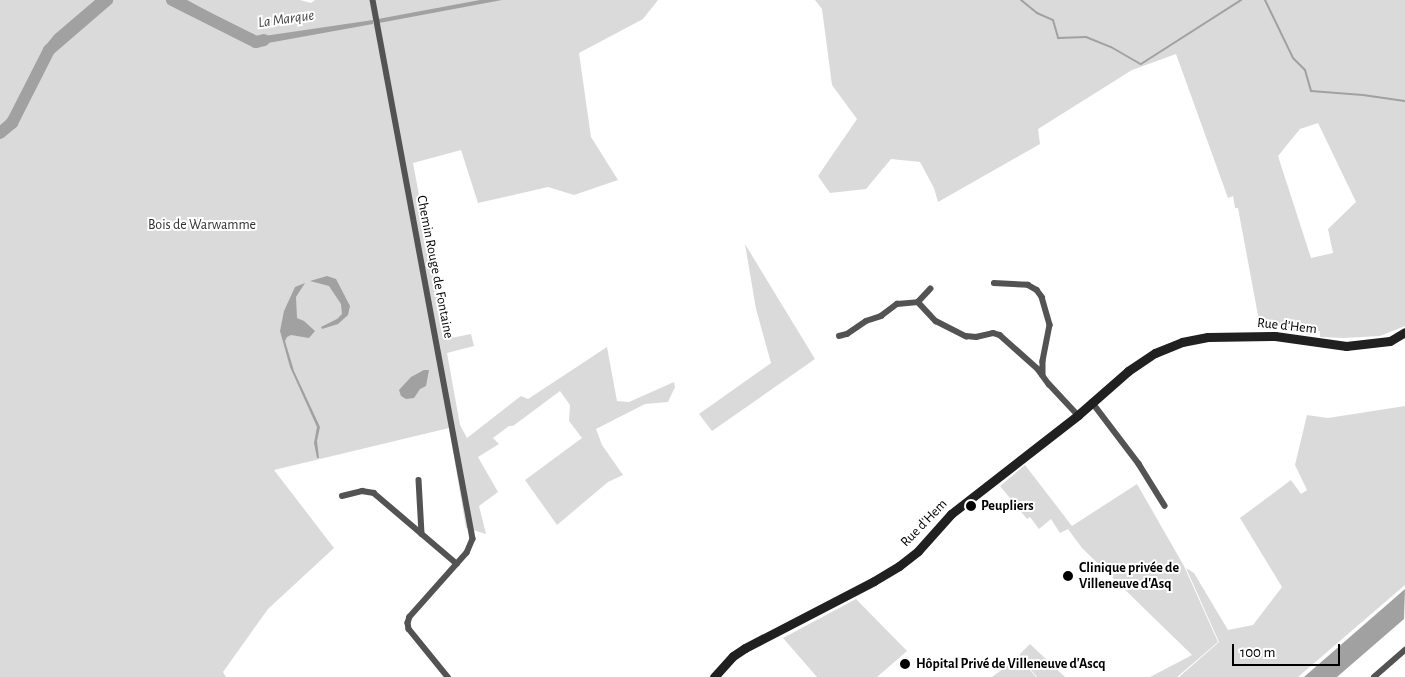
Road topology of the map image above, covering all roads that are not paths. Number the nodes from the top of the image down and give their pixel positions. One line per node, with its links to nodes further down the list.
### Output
1 (373, 0): 14 (street, Chemin Rouge de Fontaine)
2 (994, 283): 7 (street)
3 (930, 289): 4 (street)
4 (918, 302): 6 (street); 7 (street)
5 (1405, 332): 8 (street, Rue d'Hem)
6 (839, 336)
7 (1043, 375): 9 (street)
8 (1092, 402): 9 (street, Rue d'Hem); 12 (street)
9 (1078, 415): 17 (street, Rue d'Hem)
10 (419, 480): 13 (street)
11 (342, 496): 13 (street)
12 (1165, 506)
13 (422, 534): 14 (street)
14 (458, 564): 16 (street)
15 (1405, 650): 18 (street)
16 (448, 677)
17 (714, 677)
18 (1374, 677)

